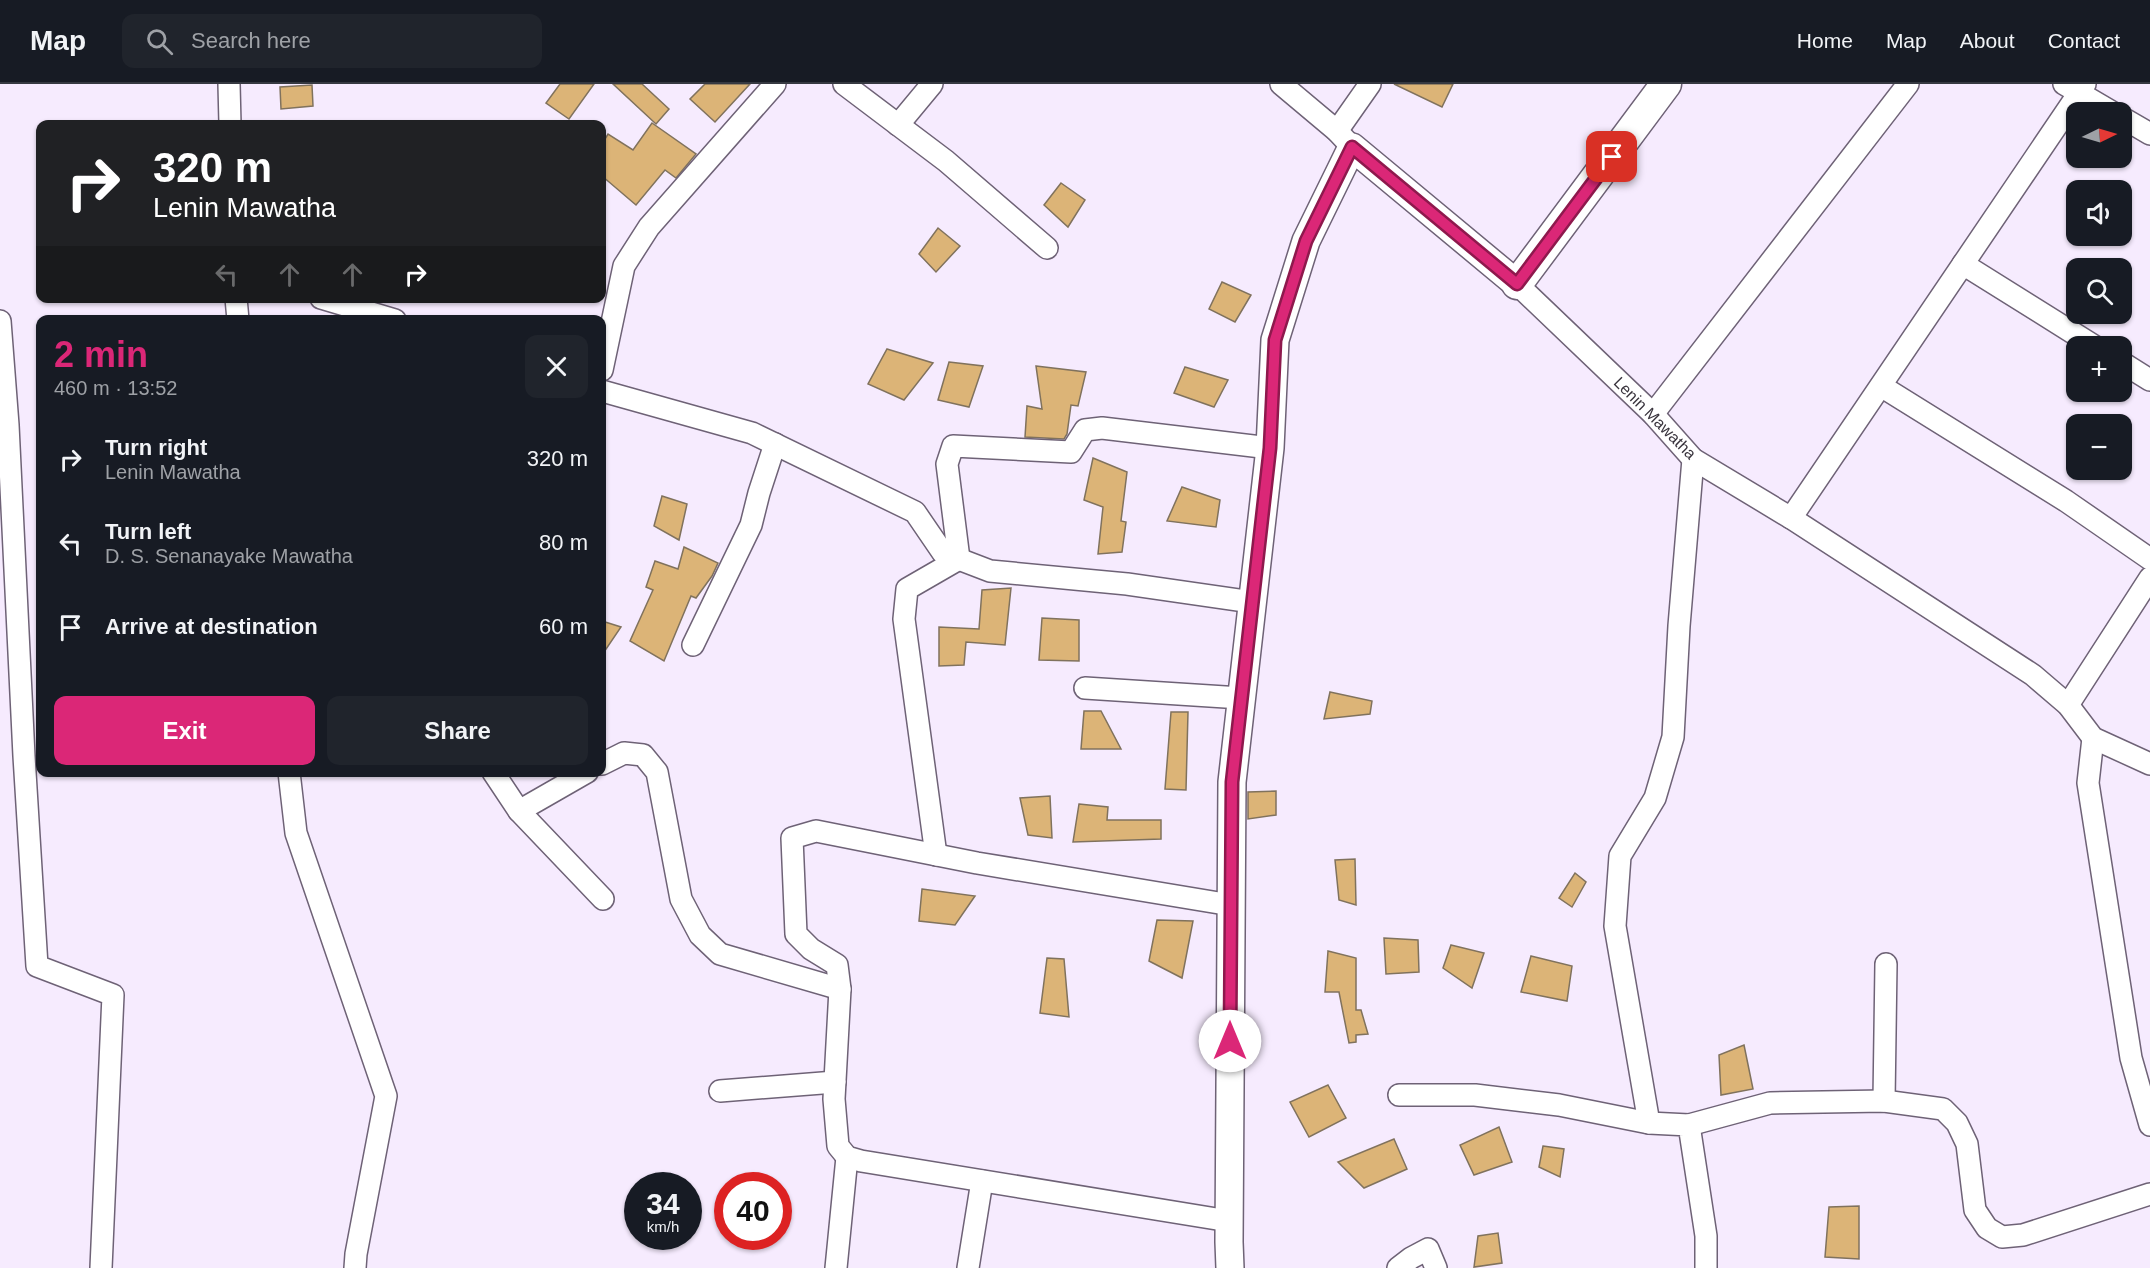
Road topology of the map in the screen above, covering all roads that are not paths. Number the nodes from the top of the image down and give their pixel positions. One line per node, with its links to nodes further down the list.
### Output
1 (229, 84): 11 (street)
2 (775, 84): 23 (street)
3 (844, 84): 13 (street)
4 (932, 84): 13 (street)
5 (1281, 84): 15 (street, Lenin Mawatha)
6 (1370, 84): 15 (street)
7 (1666, 84): 18 (main road)
8 (1908, 84): 28 (street)
9 (2075, 87): 10 (street); 17 (street)
10 (2097, 102)
11 (230, 120)
12 (2132, 123): 14 (street)
13 (898, 125): 16 (street)
14 (2150, 134)
15 (1344, 139): 18 (street, Lenin Mawatha); 30 (street)
16 (1047, 248)
17 (1963, 264): 22 (street); 26 (street)
18 (1517, 284): 28 (street, Lenin Mawatha)
19 (338, 303): 20 (street)
20 (378, 315)
21 (0, 321): 64 (street)
22 (2078, 336)
23 (606, 351)
24 (2132, 369): 25 (street)
25 (2150, 380)
26 (1881, 386): 32 (street); 34 (street)
27 (606, 392): 29 (street)
28 (1653, 414): 31 (street, Lenin Mawatha)
29 (775, 444): 33 (street); 37 (street)
30 (1270, 448): 33 (street); 36 (street)
31 (1693, 459): 32 (street, Lenin Mawatha); 57 (street)
32 (1791, 518): 40 (street, Lenin Mawatha)
33 (959, 559): 36 (street); 48 (street)
34 (2150, 559)
35 (2150, 578): 40 (street)
36 (1252, 602): 39 (street)
37 (693, 645)
38 (1085, 688): 39 (street)
39 (1241, 698): 50 (street)
40 (2068, 705): 41 (street, Lenin Mawatha)
41 (2093, 738): 43 (street, Lenin Mawatha); 59 (street)
42 (606, 762): 52 (street)
43 (2150, 764)
44 (290, 777): 65 (street)
45 (496, 777): 47 (street)
46 (578, 777): 47 (street)
47 (519, 811): 49 (street)
48 (936, 855): 50 (street); 52 (street)
49 (603, 899)
50 (1231, 905): 63 (street)
51 (1886, 964): 56 (street)
52 (840, 989): 53 (street)
53 (835, 1082): 54 (street); 60 (street)
54 (720, 1091)
55 (1399, 1095): 57 (street)
56 (1884, 1101): 58 (street); 62 (street)
57 (1650, 1123): 58 (street)
58 (1689, 1125): 71 (street)
59 (2150, 1125)
60 (847, 1157): 61 (street); 66 (street)
61 (982, 1181): 63 (street); 67 (street)
62 (2150, 1194)
63 (1229, 1221): 68 (street)
64 (101, 1268)
65 (355, 1268)
66 (836, 1268)
67 (968, 1268)
68 (1230, 1268)
69 (1398, 1268): 70 (street)
70 (1436, 1268)
71 (1707, 1268)

